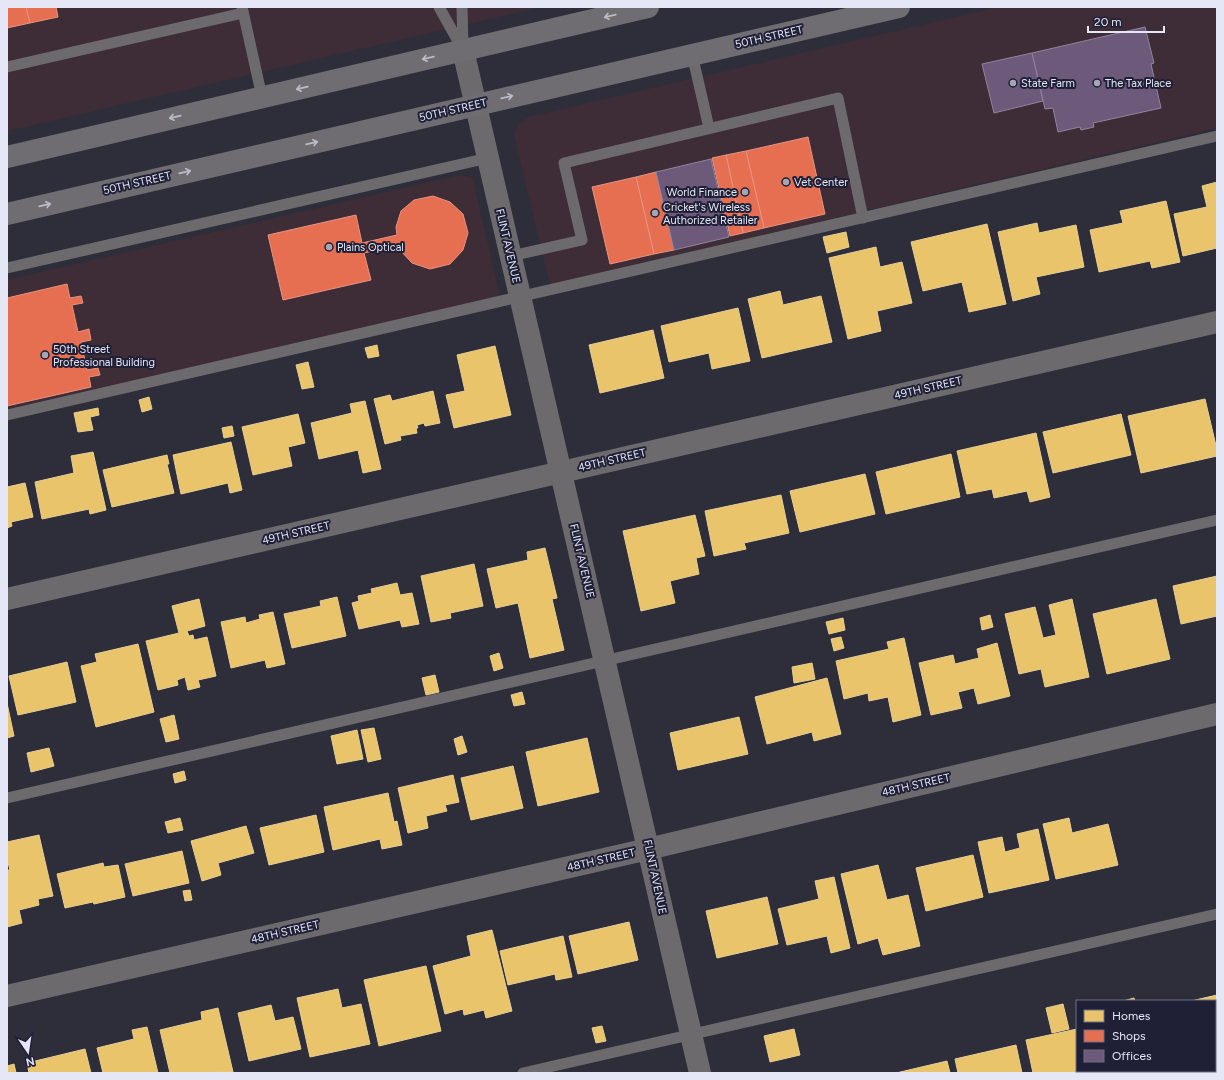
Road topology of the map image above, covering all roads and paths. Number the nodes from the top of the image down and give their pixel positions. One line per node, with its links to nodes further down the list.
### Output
1 (439, 7): 6 (lane)
2 (462, 7): 6 (lane)
3 (648, 7): 6 (main road, one-way to 6)
4 (899, 7): 7 (main road, 50TH STREET)
5 (242, 10): 8 (lane); 9 (lane)
6 (463, 50): 9 (main road, one-way to 9); 10 (street, FLINT AVENUE)
7 (692, 54): 10 (main road, 50TH STREET, one-way to 7); 11 (lane)
8 (7, 67)
9 (262, 97): 13 (main road, one-way to 13)
10 (476, 104): 14 (street, FLINT AVENUE); 15 (main road, 50TH STREET, one-way to 10)
11 (709, 128): 16 (lane); 17 (lane)
12 (1217, 136): 16 (lane)
13 (7, 157)
14 (488, 158): 17 (street, FLINT AVENUE); 18 (lane)
15 (7, 214)
16 (863, 218): 19 (lane)
17 (511, 256): 19 (street, FLINT AVENUE)
18 (7, 268)
19 (520, 297): 21 (lane); 22 (street, FLINT AVENUE)
20 (1217, 322): 22 (street, 49TH STREET)
21 (7, 416)
22 (561, 472): 24 (street, 49TH STREET); 25 (street, FLINT AVENUE)
23 (1217, 520): 25 (lane)
24 (7, 599)
25 (605, 660): 27 (lane); 28 (street, FLINT AVENUE)
26 (1217, 714): 28 (street, 48TH STREET)
27 (7, 798)
28 (648, 849): 30 (street, 48TH STREET); 31 (street, FLINT AVENUE)
29 (1217, 914): 31 (lane)
30 (7, 996)
31 (691, 1034): 32 (lane); 33 (street, FLINT AVENUE)
32 (524, 1073)
33 (700, 1073)

